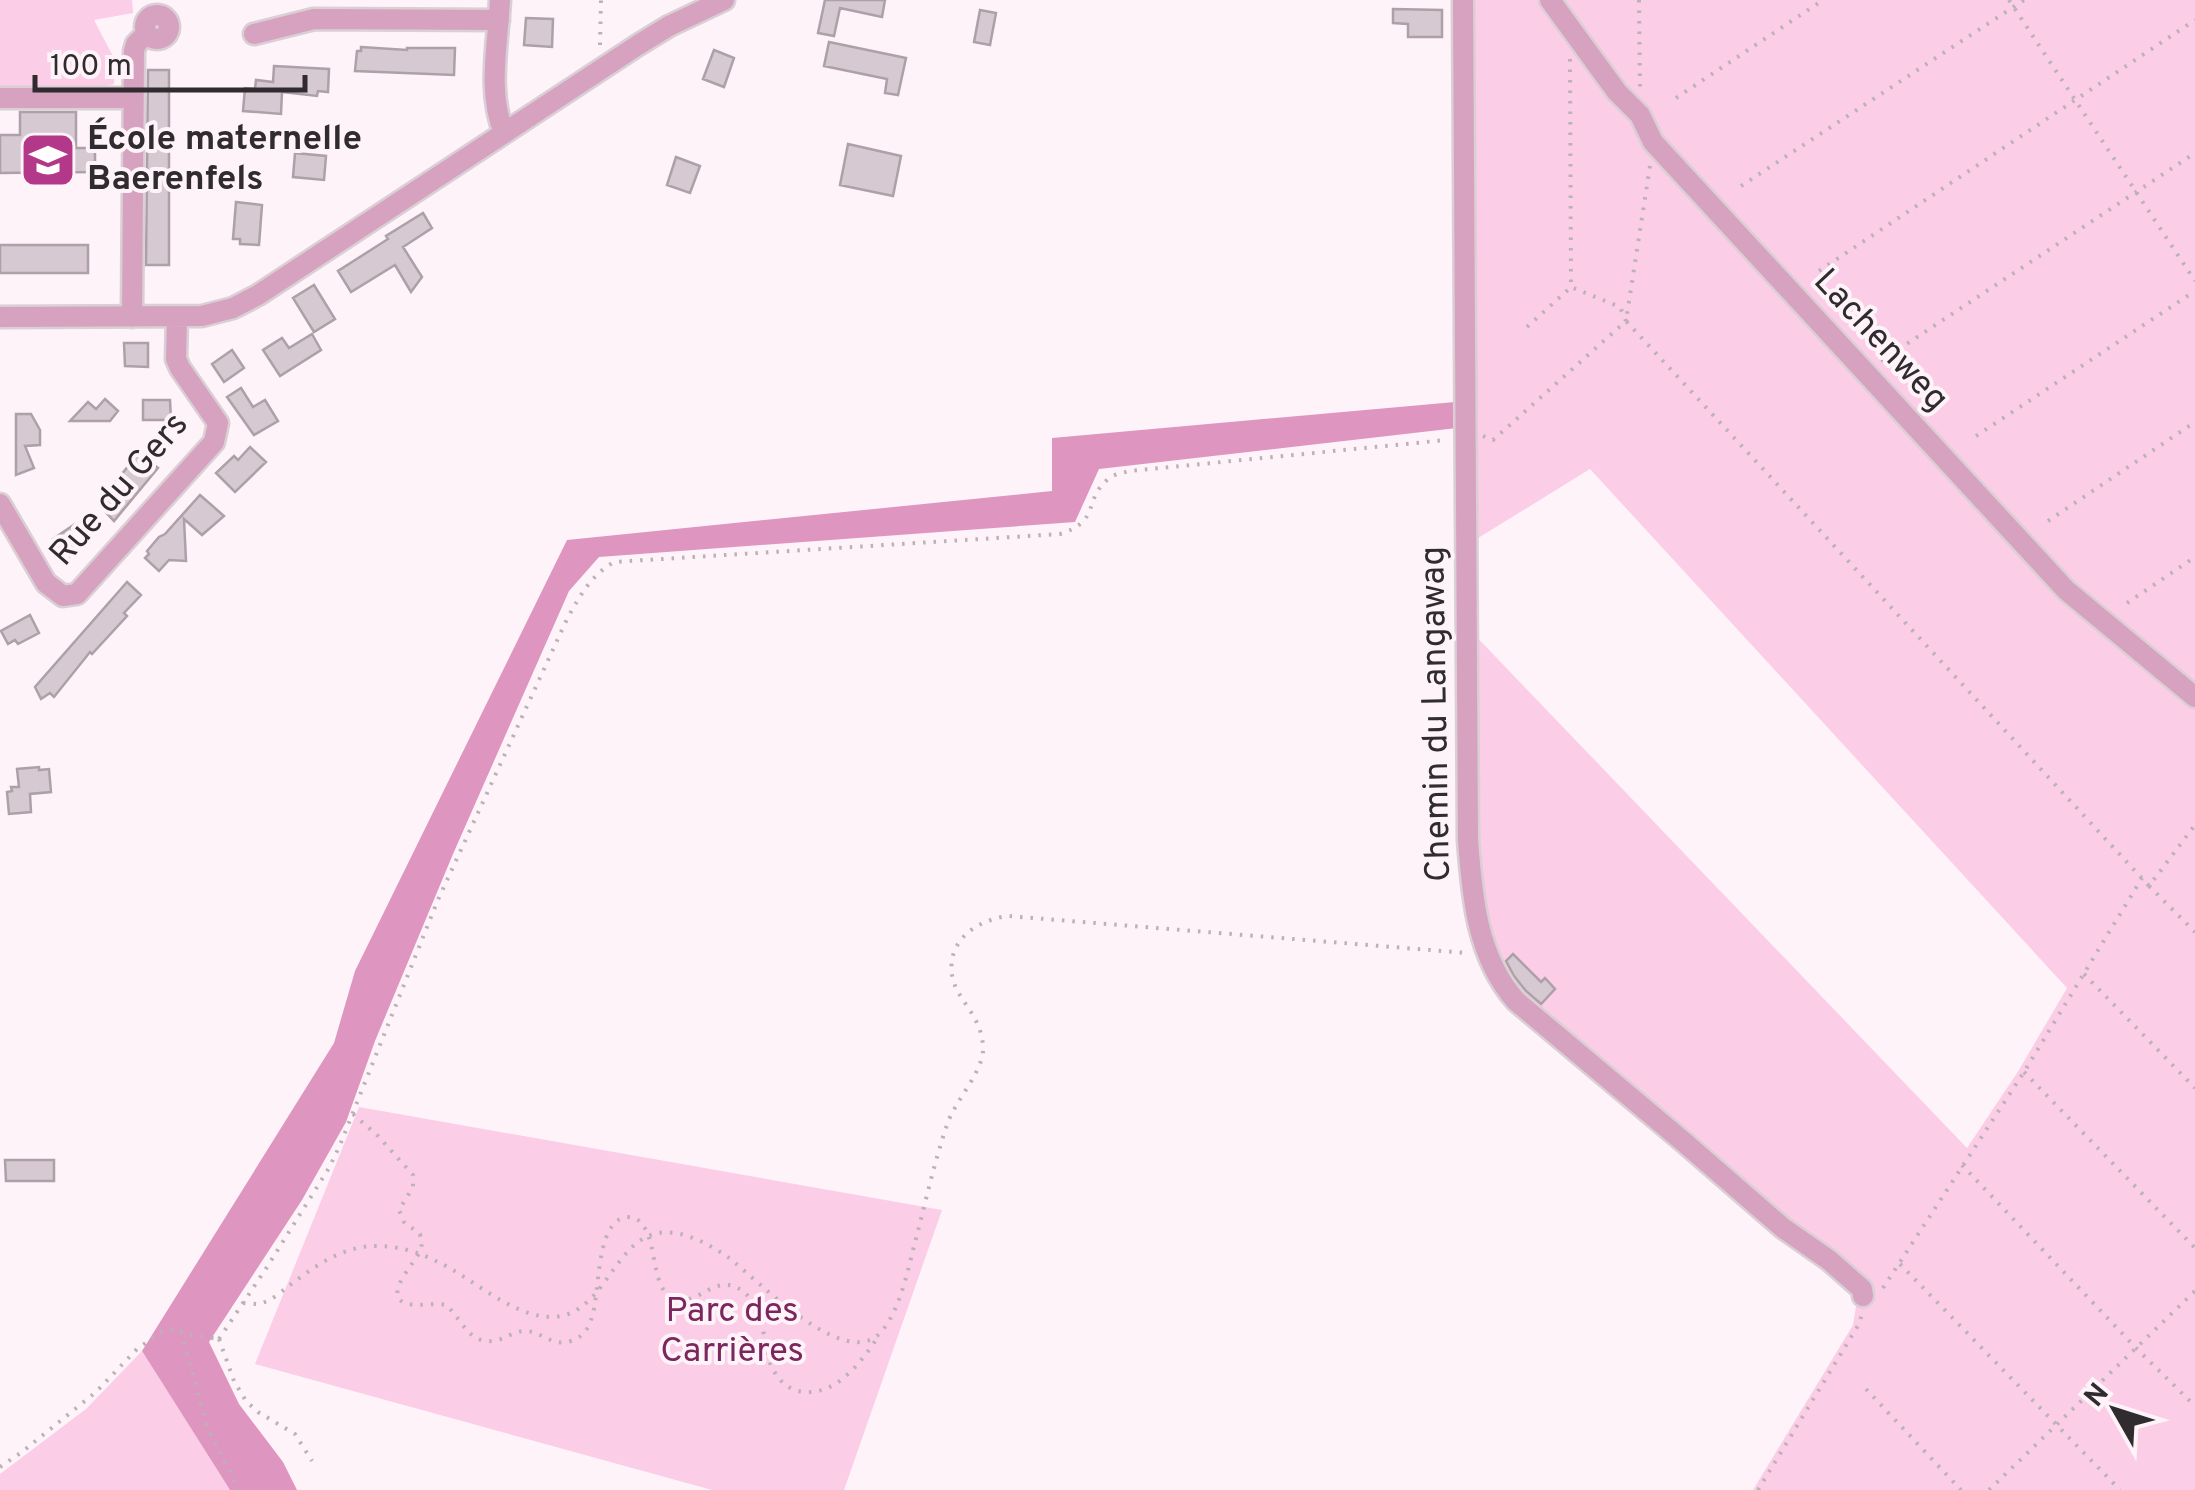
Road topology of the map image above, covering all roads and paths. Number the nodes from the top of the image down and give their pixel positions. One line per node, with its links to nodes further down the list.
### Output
1 (601, 0): 15 (path)
2 (724, 0): 15 (street)
3 (1463, 0): 37 (street, Chemin du Langawag)
4 (1550, 0): 14 (street, Lachenweg)
5 (1639, 0): 20 (path)
6 (1823, 0): 18 (path)
7 (2009, 0): 9 (path)
8 (2024, 0): 9 (path)
9 (2014, 7): 19 (path); 24 (path)
10 (162, 8): 17 (street)
11 (500, 10): 13 (street); 21 (street)
12 (2195, 20): 19 (path)
13 (254, 34)
14 (1581, 42): 20 (street, Lachenweg); 28 (path)
15 (604, 67): 21 (street)
16 (0, 98): 17 (street)
17 (132, 98): 30 (street)
18 (1676, 98)
19 (2074, 99): 25 (path); 26 (path)
20 (1640, 115): 22 (street, Lachenweg)
21 (504, 132): 31 (street)
22 (1654, 142): 33 (path); 35 (street, Lachenweg)
23 (2195, 153): 25 (path)
24 (1741, 186)
25 (2136, 192): 27 (path); 35 (path)
26 (1819, 271)
27 (2195, 281)
28 (1571, 287): 33 (path); 34 (path)
29 (2195, 291): 38 (path)
30 (132, 317): 31 (street); 32 (street)
31 (177, 317): 39 (street, Rue du Gers)
32 (0, 318)
33 (1626, 321): 37 (path); 45 (path)
34 (1527, 328)
35 (1864, 372): 43 (street, Lachenweg)
36 (2195, 422): 40 (path)
37 (1466, 432): 48 (street, Chemin du Langawag); 52 (path)
38 (1976, 436)
39 (0, 504)
40 (2048, 521)
41 (2195, 557): 42 (path)
42 (2127, 602)
43 (2195, 698)
44 (2195, 826): 46 (path)
45 (2142, 878): 46 (path); 49 (path)
46 (2148, 886): 47 (path)
47 (2195, 932)
48 (1487, 955): 61 (street, Chemin du Langawag); 63 (path)
49 (2084, 974): 50 (path); 51 (path)
50 (2024, 1072): 53 (path); 55 (path)
51 (2195, 1088)
52 (353, 1114): 56 (path); 60 (path)
53 (1962, 1165): 57 (path); 65 (path)
54 (648, 1236): 58 (path); 58 (path); 63 (path); 63 (path)
55 (2195, 1248)
56 (419, 1253): 58 (path); 58 (path); 60 (path)
57 (1899, 1264): 61 (path); 68 (path)
58 (597, 1291)
59 (2195, 1291): 65 (path)
60 (243, 1302): 64 (path)
61 (1869, 1302): 72 (path)
62 (181, 1332): 64 (path); 70 (path); 71 (path)
63 (879, 1335)
64 (219, 1339): 69 (path)
65 (2136, 1348): 67 (path); 68 (path)
66 (1866, 1389): 73 (path)
67 (2194, 1406)
68 (2056, 1424): 74 (path); 75 (path)
69 (312, 1461)
70 (0, 1467)
71 (240, 1490)
72 (1758, 1490)
73 (1961, 1490)
74 (1989, 1490)
75 (2120, 1490)

